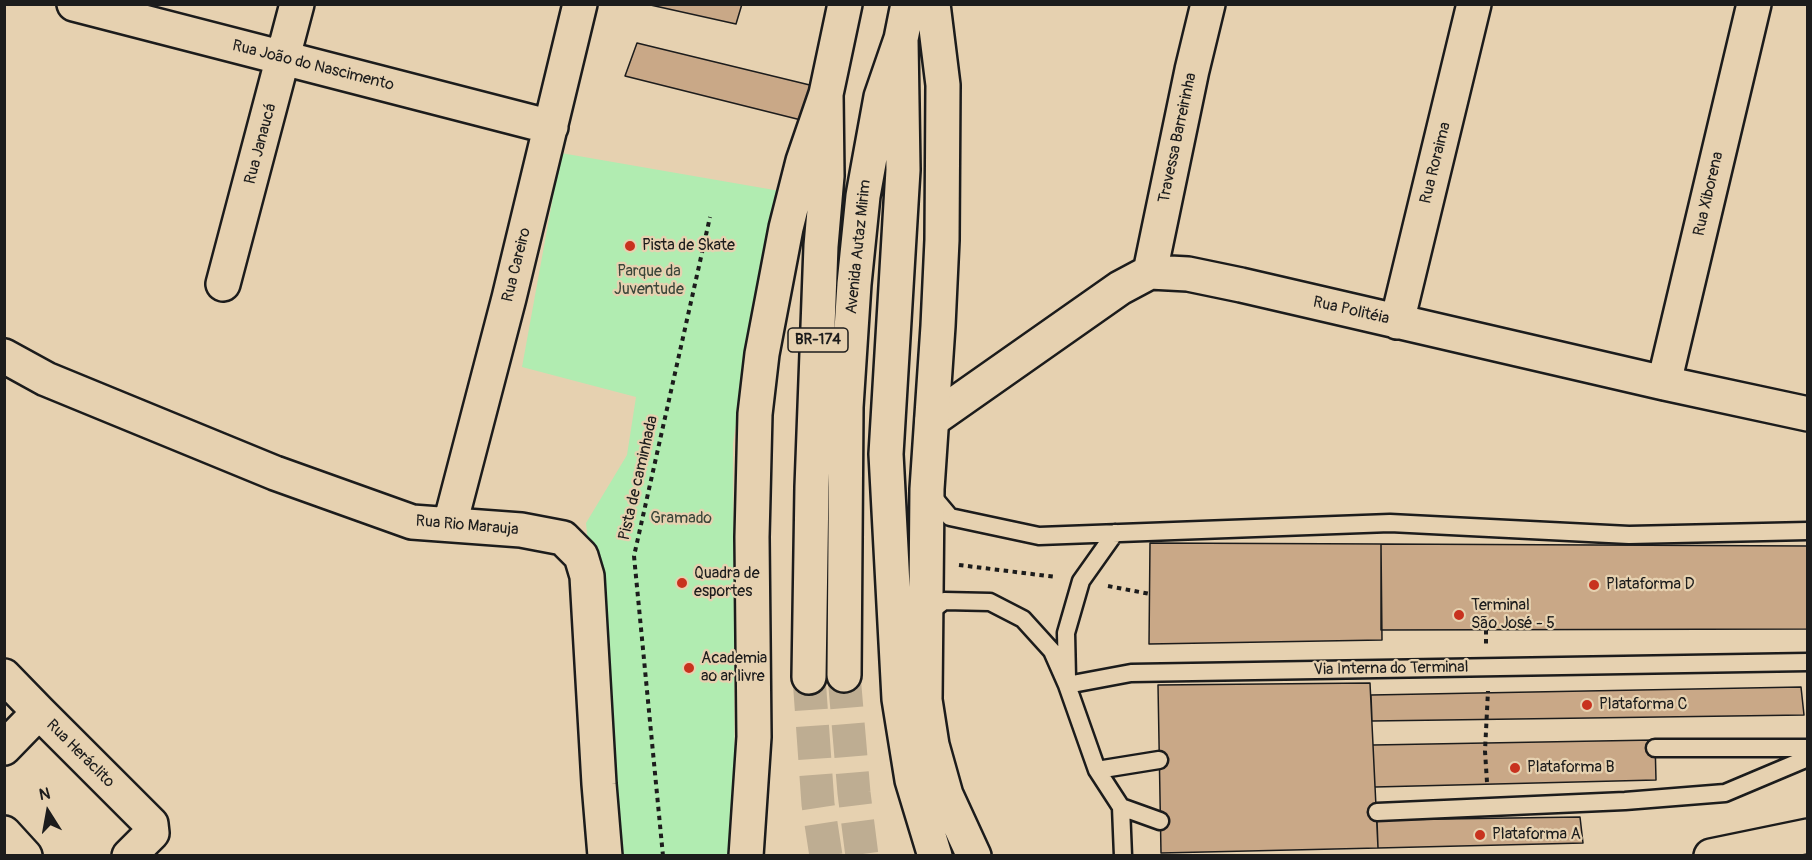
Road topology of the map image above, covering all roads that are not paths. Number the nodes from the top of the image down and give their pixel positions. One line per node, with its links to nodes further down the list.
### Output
1 (74, 4): 11 (street, Rua João do Nascimento)
2 (297, 4): 11 (street, Rua Janaucá)
3 (580, 4): 13 (street, Rua Careiro)
4 (845, 4): 12 (street, Avenida Autaz Mirim / BR-174)
5 (908, 4): 10 (street, Avenida Autaz Mirim / BR-174)
6 (933, 4): 20 (street)
7 (1208, 4): 14 (street, Travessa Barreirinha)
8 (1474, 4): 16 (street, Rua Roraima)
9 (1754, 4): 18 (street, Rua Xiborena)
10 (901, 39): 28 (street, Avenida Autaz Mirim / BR-174); 49 (street)
11 (284, 58): 13 (street, Rua João do Nascimento); 15 (street, Rua Janaucá)
12 (826, 94): 29 (street, Avenida Autaz Mirim / BR-174); 32 (street)
13 (551, 127): 22 (street, Rua Careiro)
14 (1150, 272): 16 (street, Rua Politéia); 20 (street)
15 (223, 284)
16 (1397, 322): 18 (street, Rua Politéia)
17 (4, 356): 22 (street, Rua Rio Marauja)
18 (1664, 383): 19 (street, Rua Politéia)
19 (1808, 414)
20 (932, 420): 21 (street)
21 (927, 489): 24 (lane); 25 (street)
22 (450, 524): 46 (street, Rua Rio Marauja)
23 (1808, 531): 24 (lane)
24 (1116, 533): 30 (lane)
25 (925, 616): 30 (lane); 50 (street)
26 (1808, 662): 30 (lane, Via Interna do Terminal)
27 (4, 675): 31 (street, Rua Heráclito)
28 (844, 675)
29 (809, 677)
30 (1066, 685): 38 (lane)
31 (39, 712): 33 (street); 45 (street, Rua Heráclito)
32 (754, 737): 47 (street); 48 (street)
33 (4, 748)
34 (1655, 748): 35 (lane)
35 (1808, 748)
36 (1808, 758): 40 (lane)
37 (1159, 760): 38 (lane)
38 (1097, 770): 39 (lane)
39 (1121, 807): 41 (lane); 51 (lane)
40 (1377, 812)
41 (1160, 821)
42 (4, 834): 44 (street)
43 (1808, 836): 52 (street)
44 (25, 855)
45 (129, 855)
46 (605, 855)
47 (746, 855)
48 (770, 855)
49 (935, 855)
50 (974, 855)
51 (1123, 855)
52 (1712, 855)

